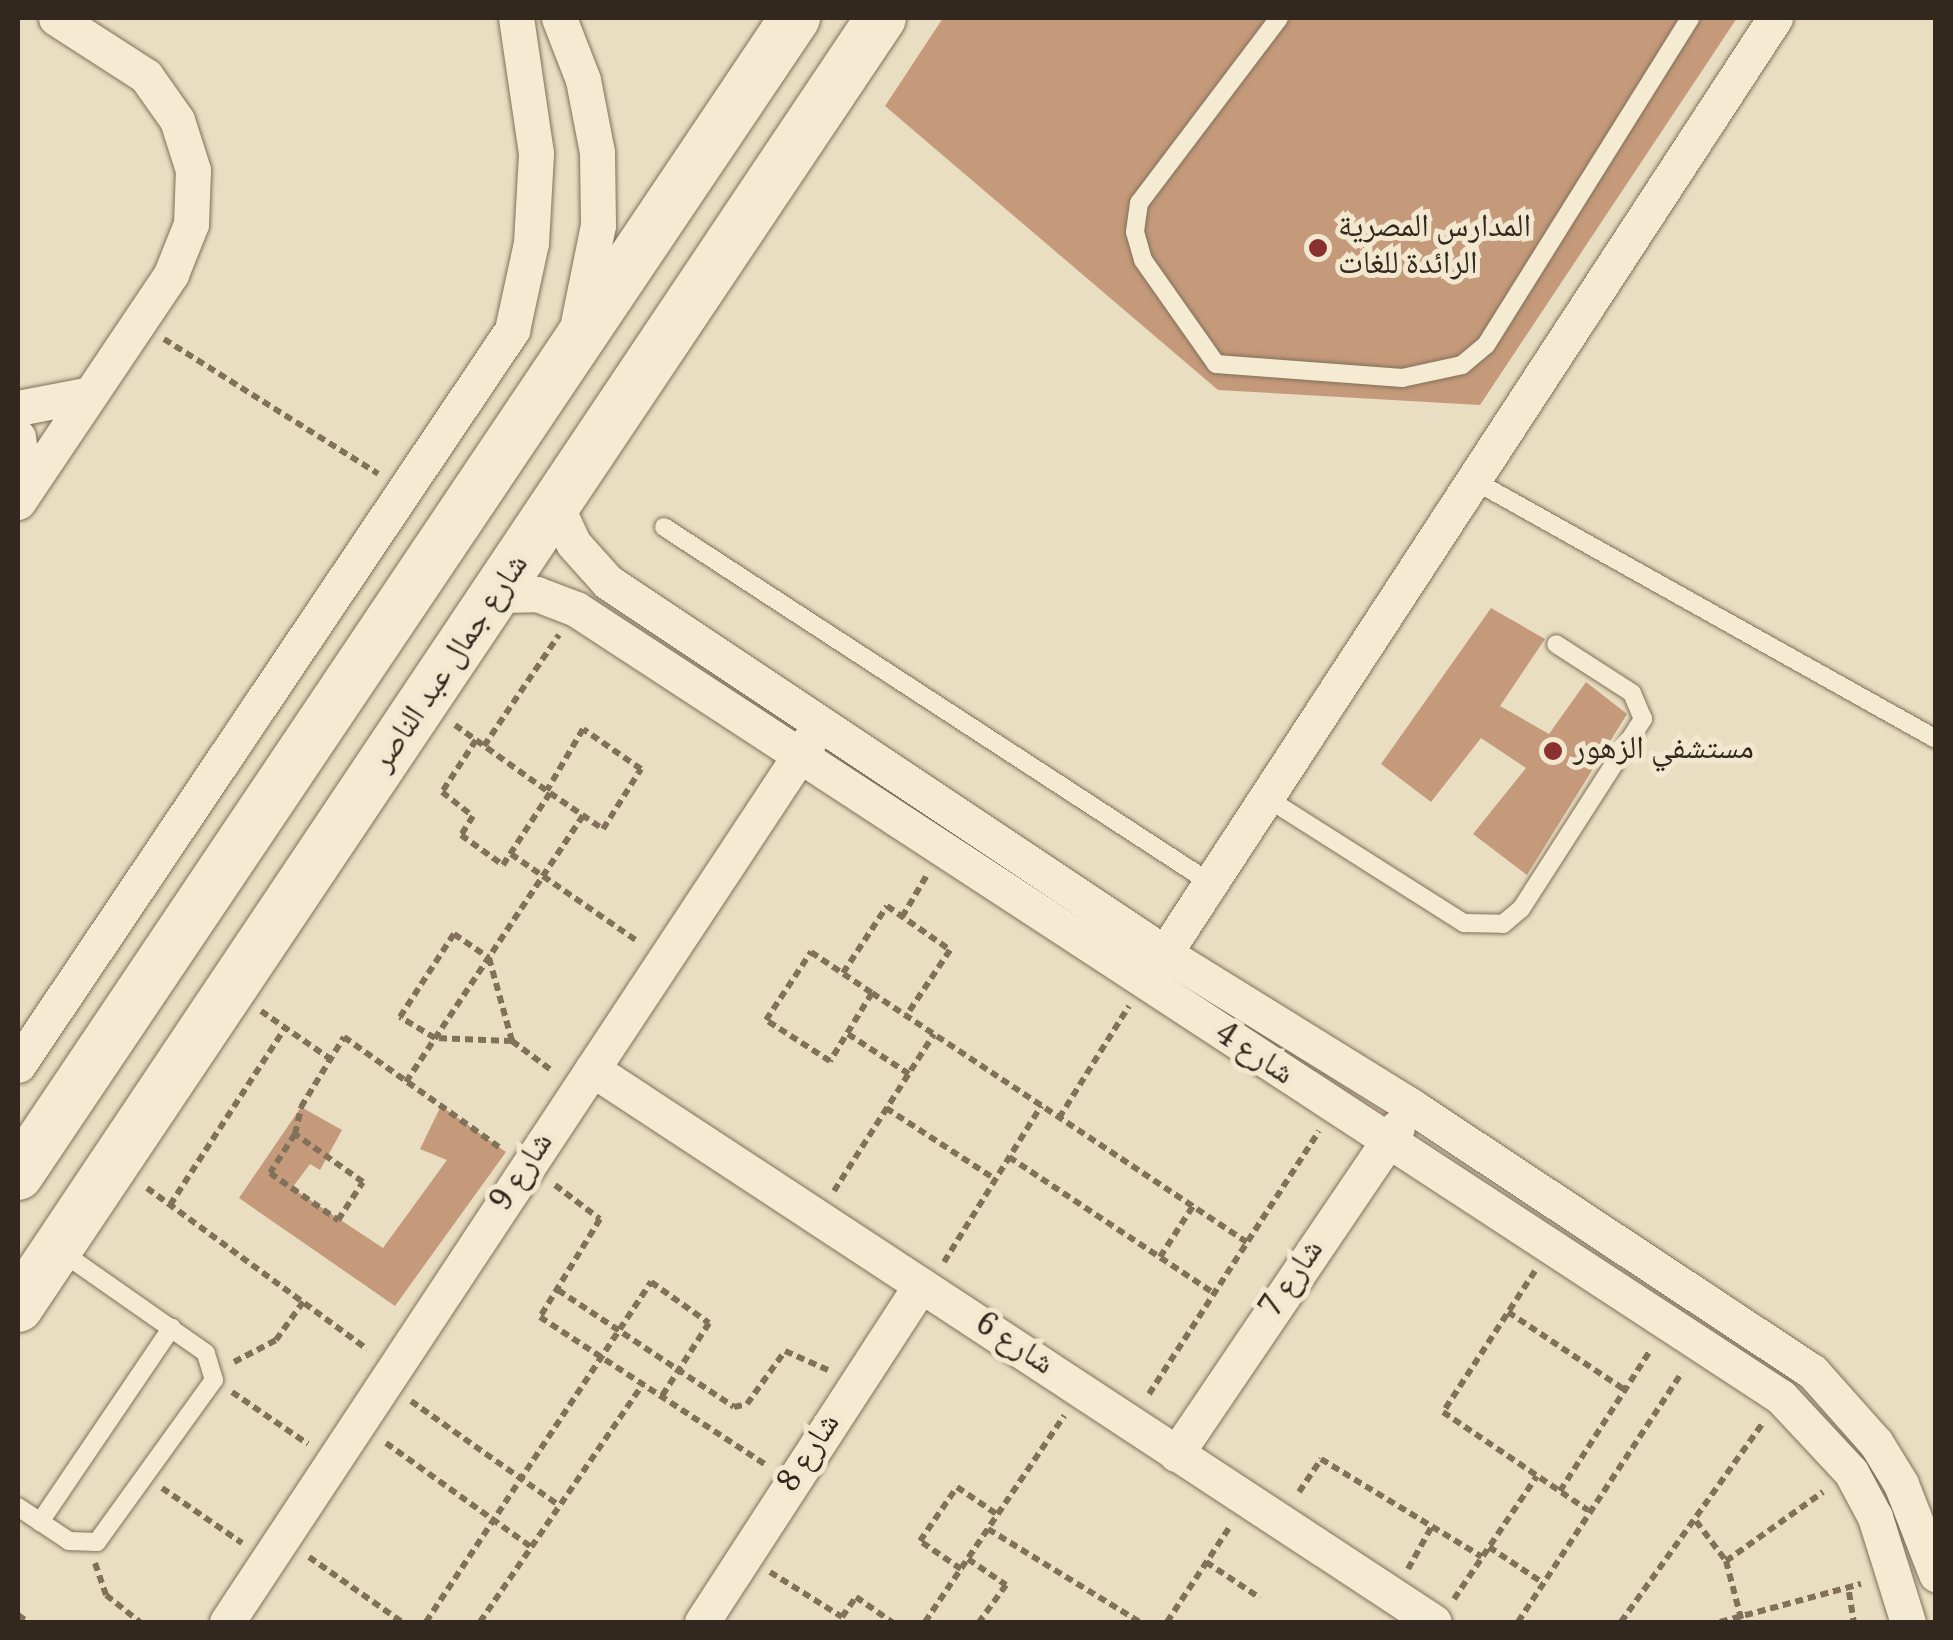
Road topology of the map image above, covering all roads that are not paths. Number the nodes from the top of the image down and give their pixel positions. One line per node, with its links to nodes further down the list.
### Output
1 (56, 18): 10 (street)
2 (516, 18): 26 (street)
3 (559, 18): 9 (street)
4 (793, 18): 9 (main road)
5 (881, 18): 15 (main road, شارع جمال عبد الناصر)
6 (1279, 18): 7 (lane)
7 (1690, 18)
8 (1775, 18): 13 (street)
9 (563, 366): 30 (main road)
10 (90, 394): 11 (street); 14 (street)
11 (18, 408)
12 (18, 437): 14 (street)
13 (1475, 481): 20 (lane); 22 (street)
14 (22, 496)
15 (557, 508): 17 (main road, شارع جمال عبد الناصر); 19 (street, شارع 4)
16 (664, 527): 23 (lane)
17 (498, 595): 21 (street, شارع 4); 31 (main road, شارع جمال عبد الناصر)
18 (1556, 644): 22 (lane)
19 (820, 723): 21 (street, شارع 9); 24 (street, شارع 4)
20 (1936, 739)
21 (798, 758): 25 (street, شارع 4); 27 (street, شارع 9)
22 (1270, 800): 23 (street)
23 (1214, 885): 24 (street)
24 (1166, 954): 25 (street); 28 (street, شارع 4)
25 (1143, 984): 29 (street, شارع 4)
26 (18, 1065)
27 (585, 1080): 32 (street, شارع 6); 40 (street, شارع 9)
28 (1412, 1106): 29 (street, شارع 7); 38 (street, شارع 4)
29 (1386, 1144): 35 (street, شارع 7); 42 (street, شارع 4)
30 (22, 1161)
31 (56, 1248): 33 (main road, شارع جمال عبد الناصر); 34 (lane)
32 (924, 1288): 35 (street, شارع 6); 41 (street, شارع 8)
33 (18, 1306)
34 (172, 1327): 37 (lane); 37 (lane)
35 (1176, 1454): 39 (street, شارع 6)
36 (18, 1507): 37 (lane)
37 (40, 1522)
38 (1936, 1574)
39 (1441, 1614)
40 (227, 1622)
41 (702, 1622)
42 (1908, 1622)

